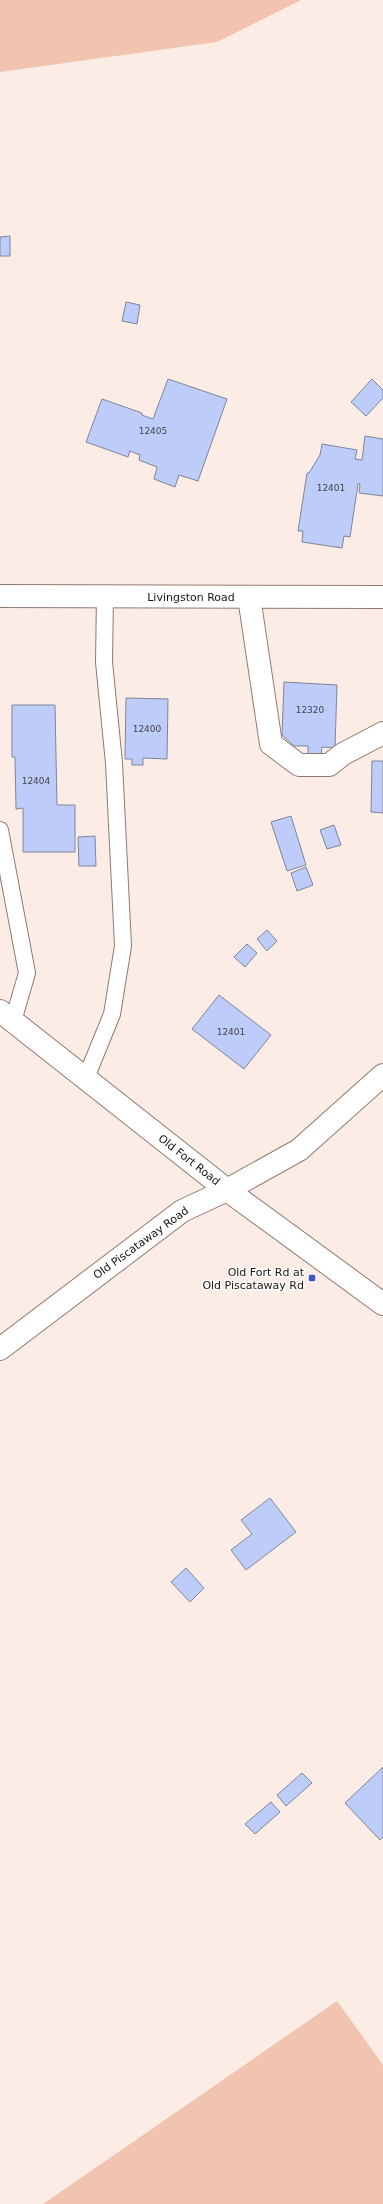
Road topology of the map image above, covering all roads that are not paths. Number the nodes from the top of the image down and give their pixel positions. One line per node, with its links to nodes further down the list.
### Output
1 (0, 596): 2 (main road, Livingston Road)
2 (105, 596): 3 (main road, Livingston Road); 9 (lane)
3 (248, 597): 4 (main road, Livingston Road); 5 (main road)
4 (383, 597)
5 (383, 732)
6 (0, 830): 7 (lane)
7 (7, 1016): 9 (main road, Old Fort Road)
8 (383, 1075): 10 (main road, Old Piscataway Road)
9 (86, 1078): 10 (main road, Old Fort Road)
10 (227, 1190): 11 (main road, Old Fort Road); 12 (main road, Old Piscataway Road)
11 (383, 1304)
12 (0, 1349)

